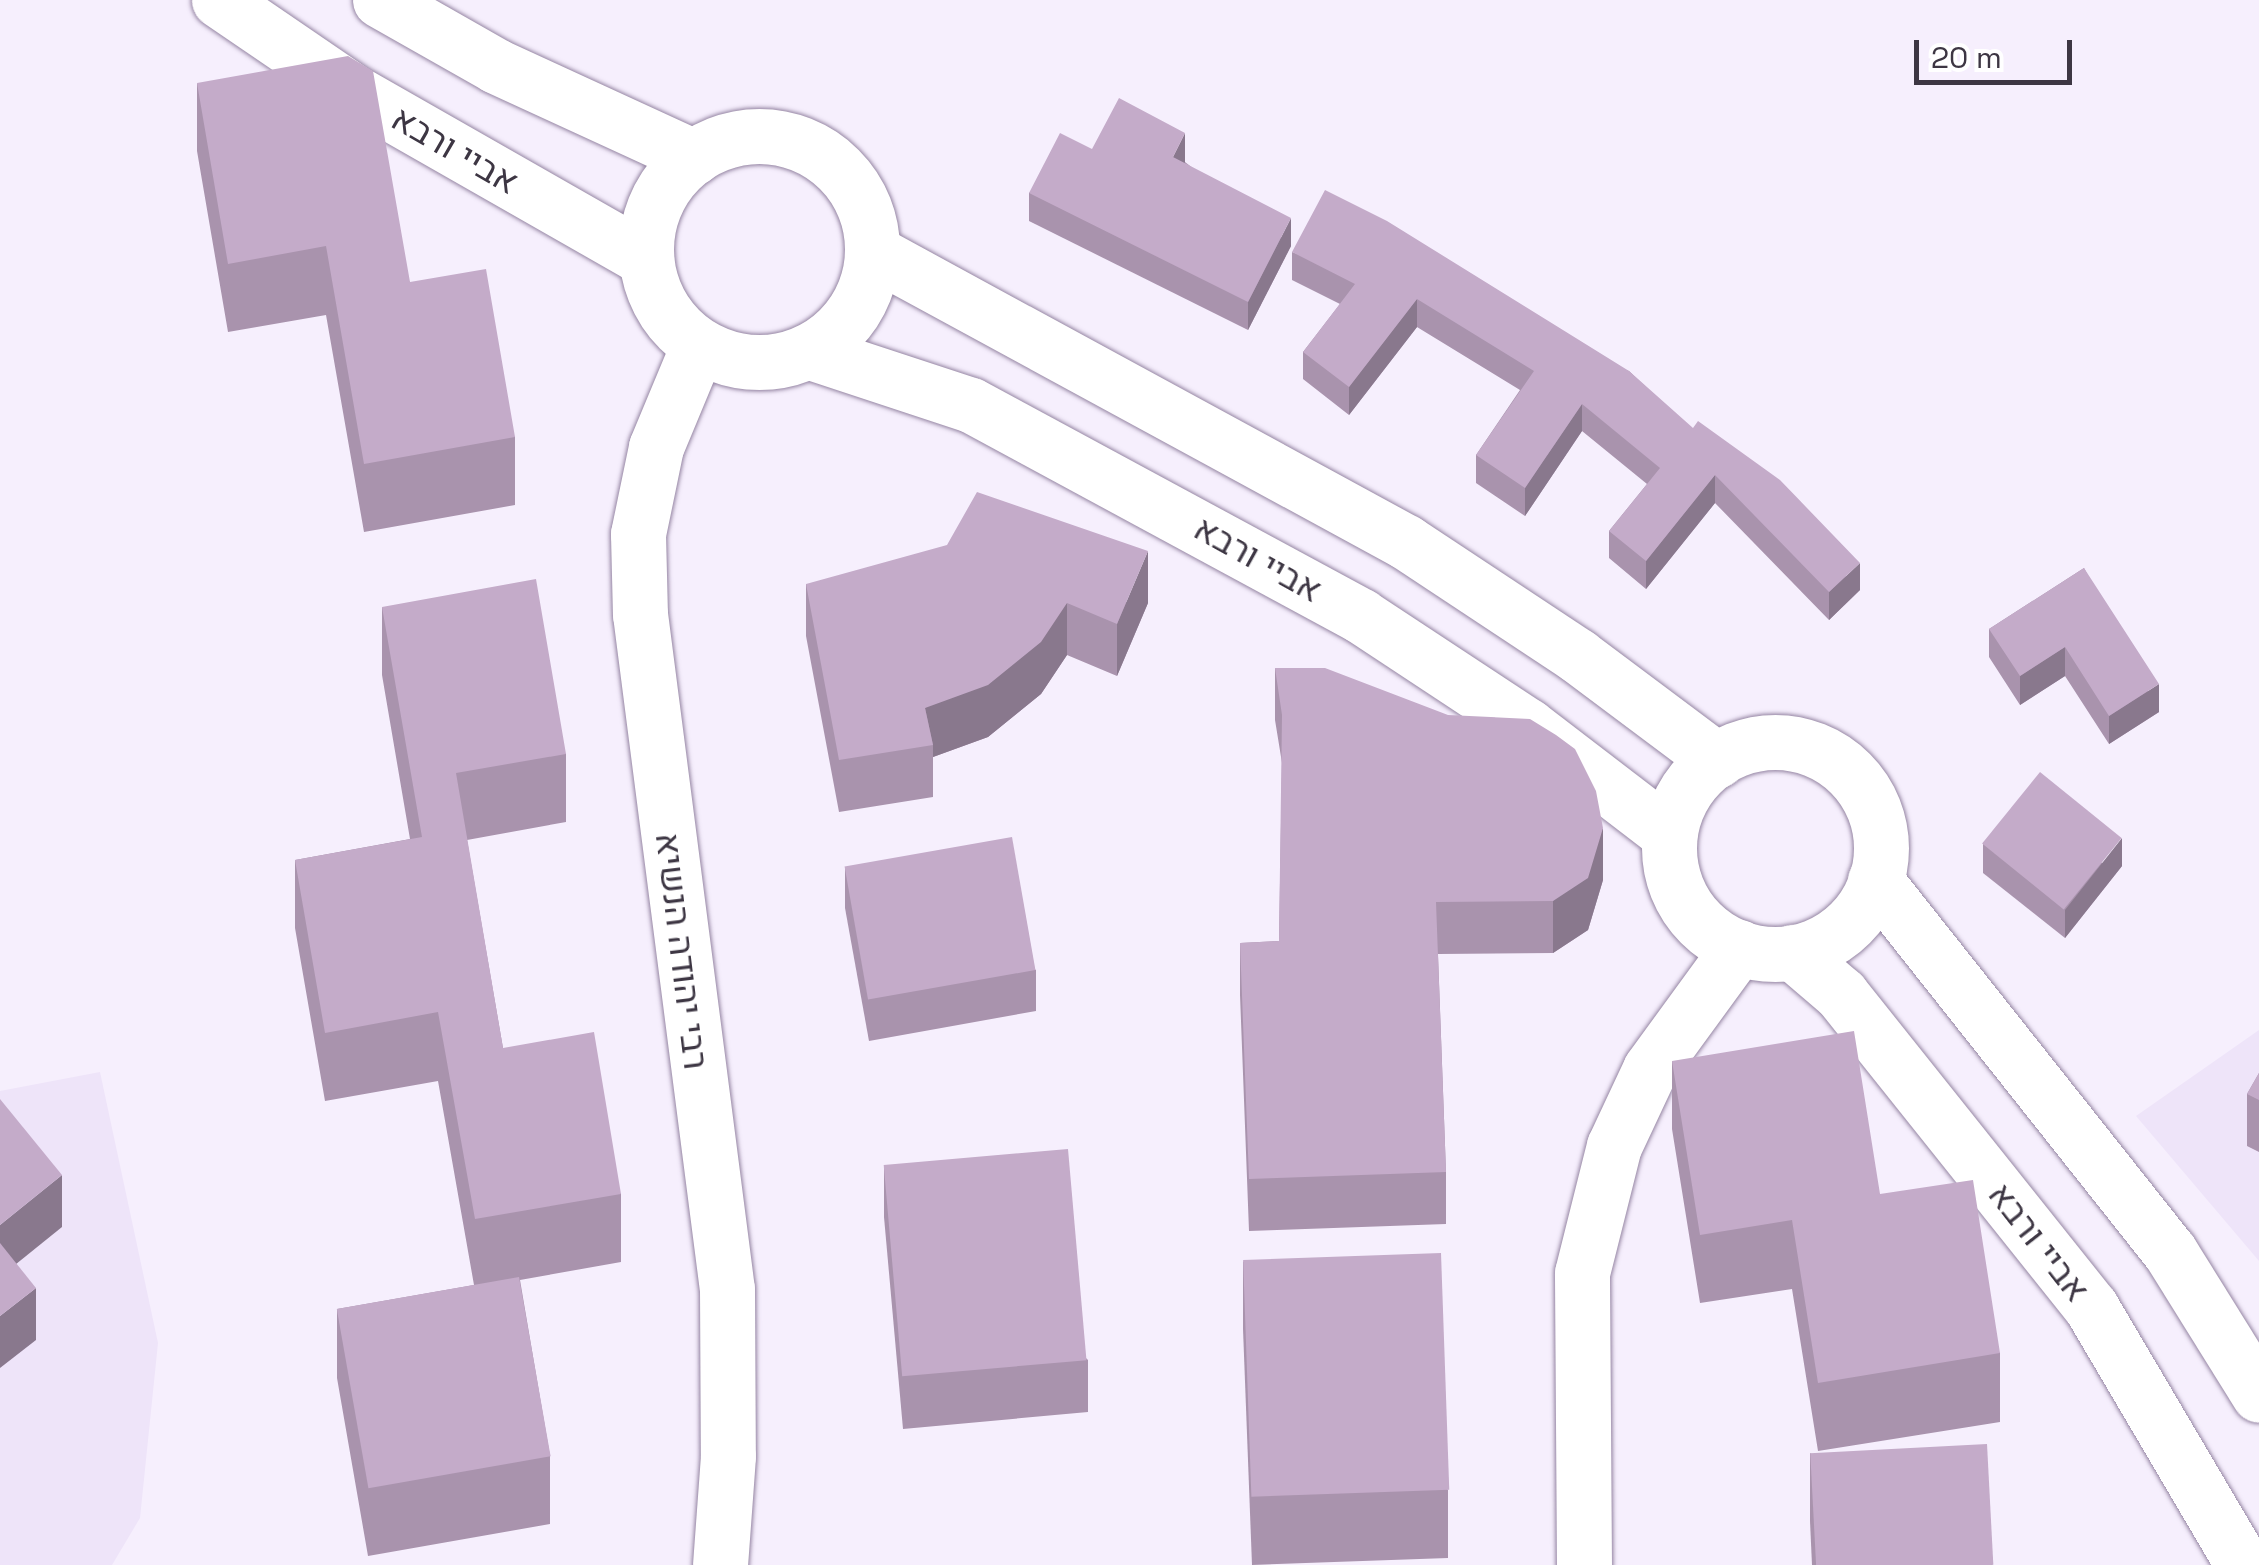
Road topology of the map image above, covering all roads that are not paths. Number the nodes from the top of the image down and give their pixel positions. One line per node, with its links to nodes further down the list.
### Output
1 (219, 0): 5 (street, אביי ורבא)
2 (380, 0): 3 (street)
3 (694, 157): 4 (street); 5 (street)
4 (873, 252): 7 (street); 8 (street)
5 (646, 259): 6 (street)
6 (698, 346): 7 (street); 13 (street, רבי יהודה הנשיא)
7 (810, 352): 9 (street, אביי ורבא)
8 (1717, 760): 9 (street); 10 (street)
9 (1669, 834): 11 (street)
10 (1875, 880): 11 (street); 12 (street)
11 (1766, 949): 14 (street); 15 (street, אביי ורבא)
12 (2259, 1395)
13 (720, 1565)
14 (1584, 1565)
15 (2243, 1565)

